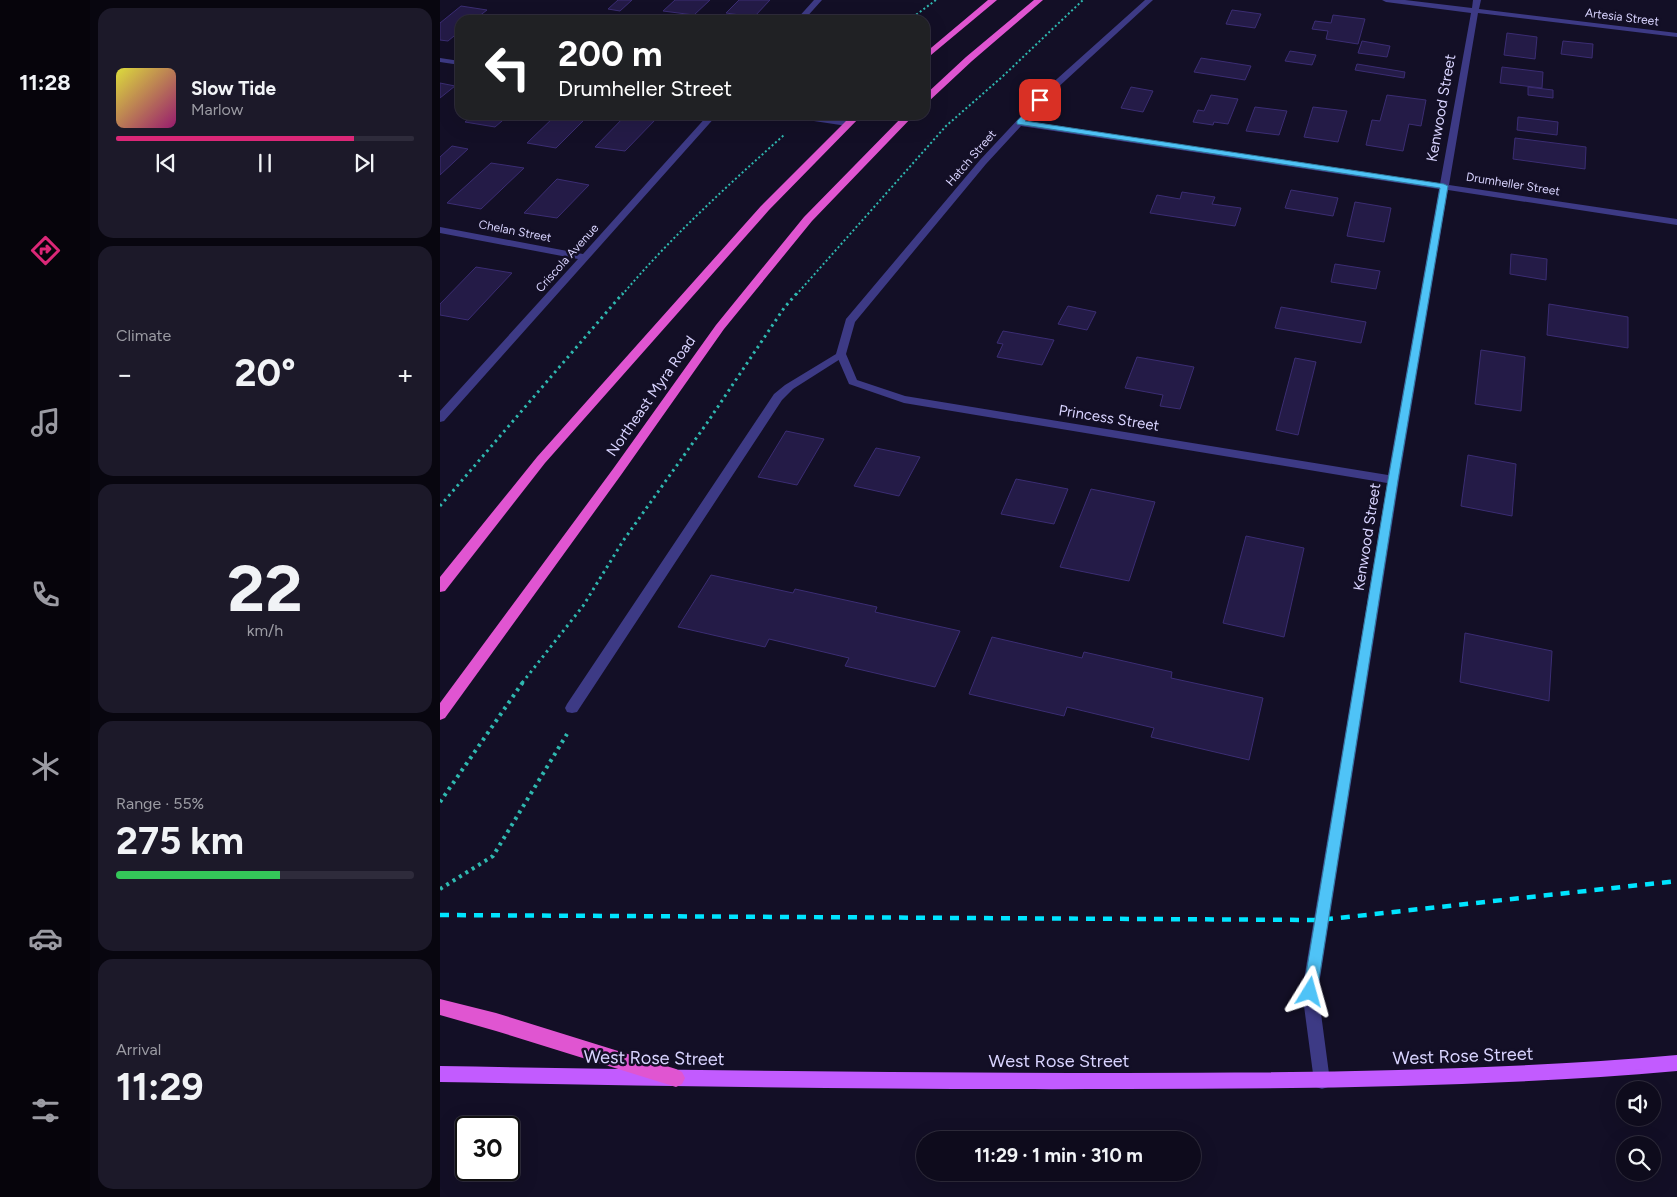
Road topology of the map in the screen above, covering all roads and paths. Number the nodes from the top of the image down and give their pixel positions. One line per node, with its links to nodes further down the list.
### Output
1 (818, 0): 9 (street)
2 (936, 0): 10 (path)
3 (993, 0): 12 (highway)
4 (1039, 0): 15 (highway)
5 (1083, 0): 34 (path)
6 (1149, 0): 21 (street, Hatch Street)
7 (1386, 0): 8 (street, Artesia Street)
8 (1476, 5): 11 (street, Artesia Street); 23 (street, Kenwood Street)
9 (804, 15)
10 (916, 15)
11 (1677, 35)
12 (930, 53)
13 (440, 60): 14 (street)
14 (455, 62)
15 (930, 95)
16 (708, 120): 26 (street, Criscola Avenue)
17 (795, 120): 30 (path)
18 (826, 120): 22 (street)
19 (851, 120): 22 (highway)
20 (905, 120): 33 (highway, Northeast Myra Road)
21 (1019, 122): 23 (street, Drumheller Street); 27 (street, Hatch Street)
22 (847, 123): 31 (highway)
23 (1444, 186): 24 (street, Drumheller Street); 29 (street, Kenwood Street)
24 (1677, 222)
25 (440, 230): 26 (street, Chelan Street)
26 (585, 257): 28 (street, Criscola Avenue)
27 (840, 354): 29 (street, Princess Street); 32 (street)
28 (440, 418)
29 (1393, 480): 40 (street, Kenwood Street)
30 (440, 506)
31 (440, 587)
32 (572, 708): 35 (path)
33 (440, 714)
34 (440, 802)
35 (440, 889)
36 (440, 1007): 39 (highway)
37 (1677, 1063): 40 (main road, West Rose Street)
38 (440, 1074): 39 (main road, West Rose Street)
39 (676, 1078): 40 (main road, West Rose Street)
40 (1322, 1081)

